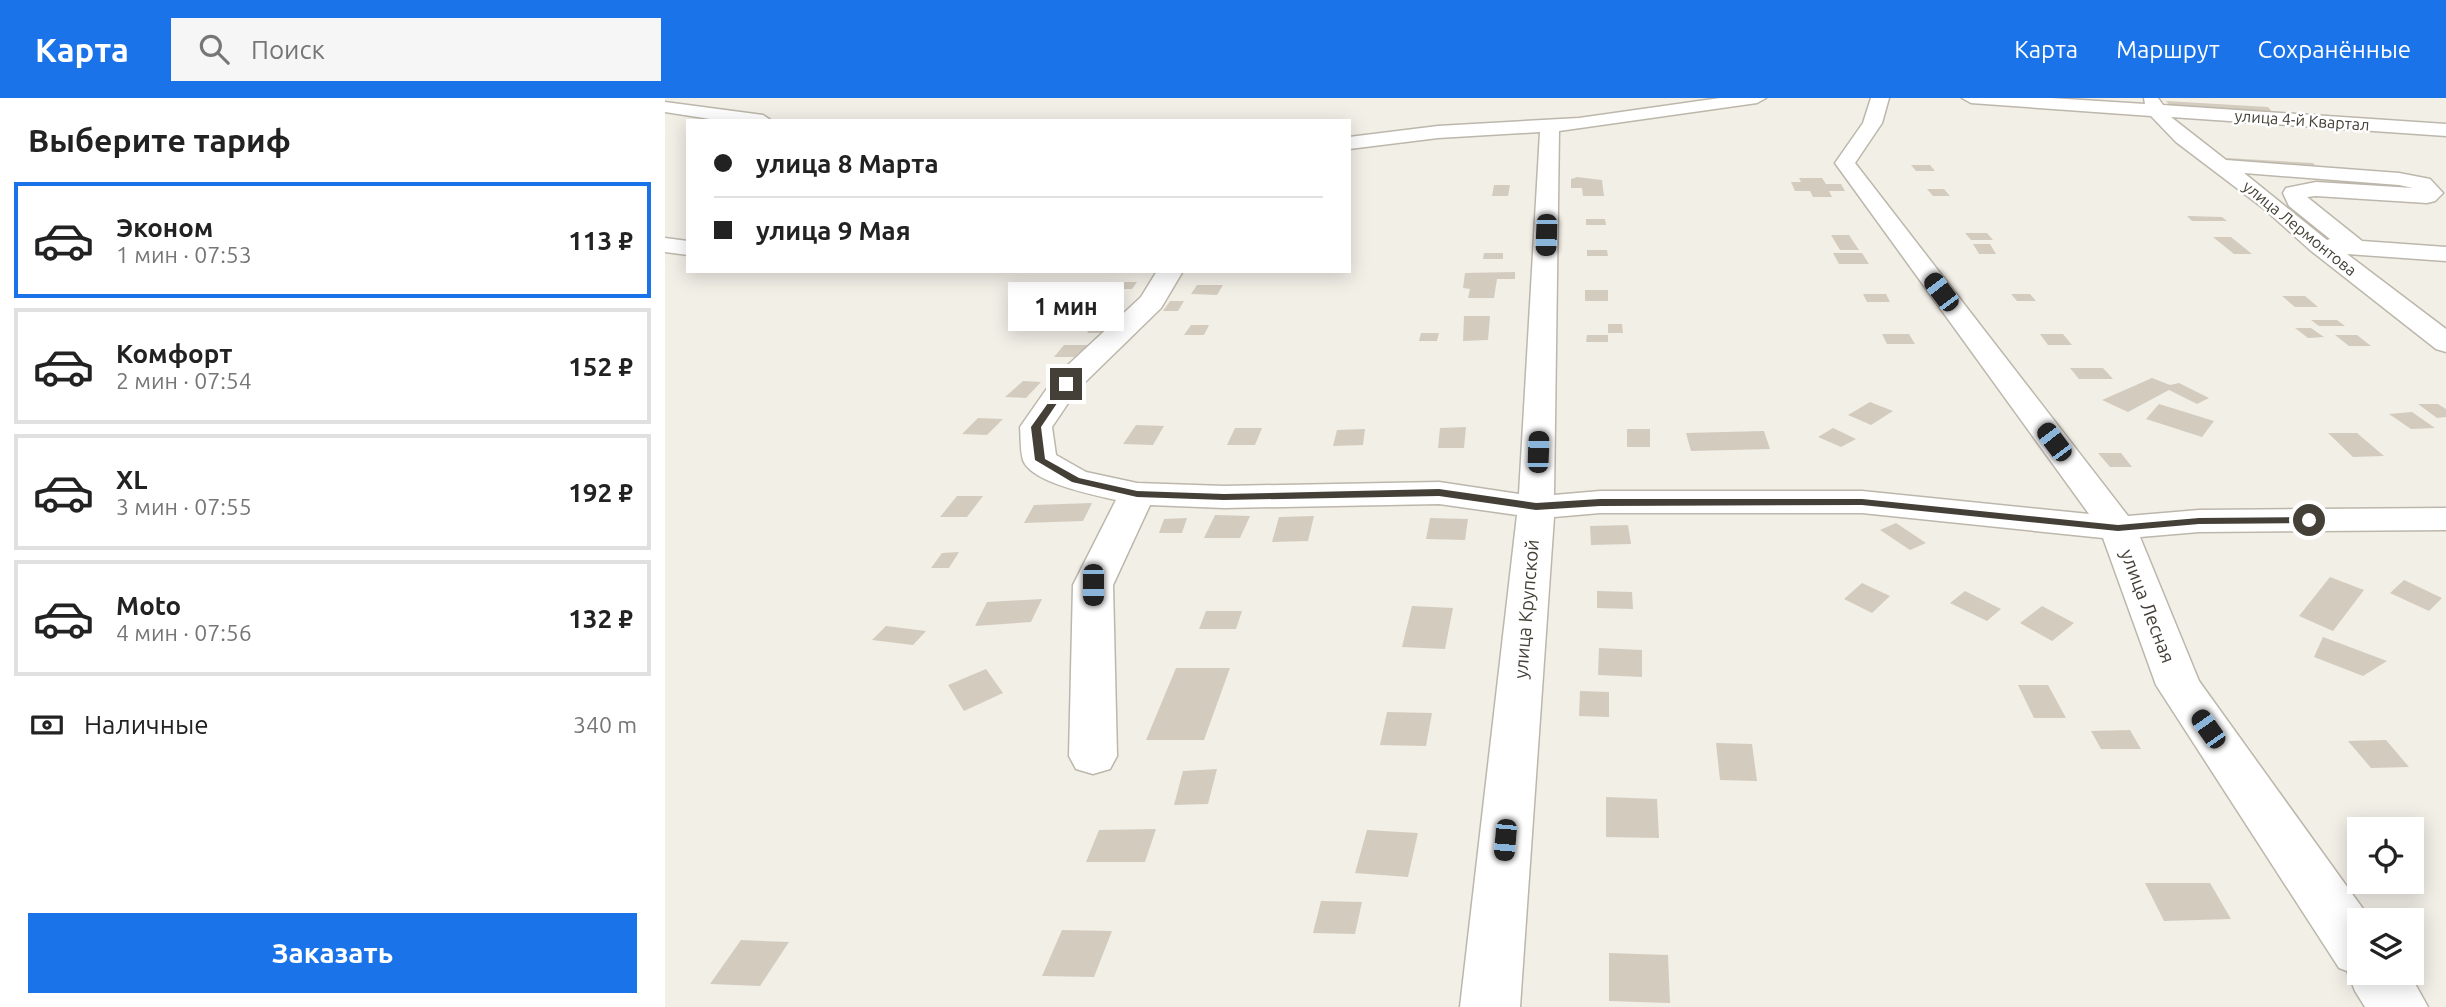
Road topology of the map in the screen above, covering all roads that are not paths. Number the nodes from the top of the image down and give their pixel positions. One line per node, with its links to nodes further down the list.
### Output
1 (1756, 98): 7 (street)
2 (1880, 98): 21 (street, улица Лесная)
3 (1971, 98): 4 (street, улица 4-й Квартал)
4 (2154, 104): 8 (street, улица 4-й Квартал); 10 (street, улица Лермонтова)
5 (665, 107): 6 (street)
6 (749, 119)
7 (1550, 127): 9 (street); 19 (street, улица Крупской)
8 (2446, 130)
9 (1351, 143)
10 (2219, 166): 12 (street, улица Лермонтова); 14 (street)
11 (665, 244): 13 (street)
12 (2319, 245): 14 (street); 17 (street, улица Лермонтова)
13 (686, 248)
14 (2357, 248): 15 (street)
15 (2446, 254)
16 (1169, 273): 18 (street)
17 (2446, 343)
18 (1137, 494): 19 (street); 22 (street)
19 (1536, 506): 21 (street); 25 (street, улица Крупской)
20 (2446, 519): 21 (street)
21 (2118, 528): 23 (street, улица Лесная)
22 (1093, 756)
23 (2347, 932)
24 (2383, 985): 26 (street)
25 (1490, 1007)
26 (2398, 1007)

